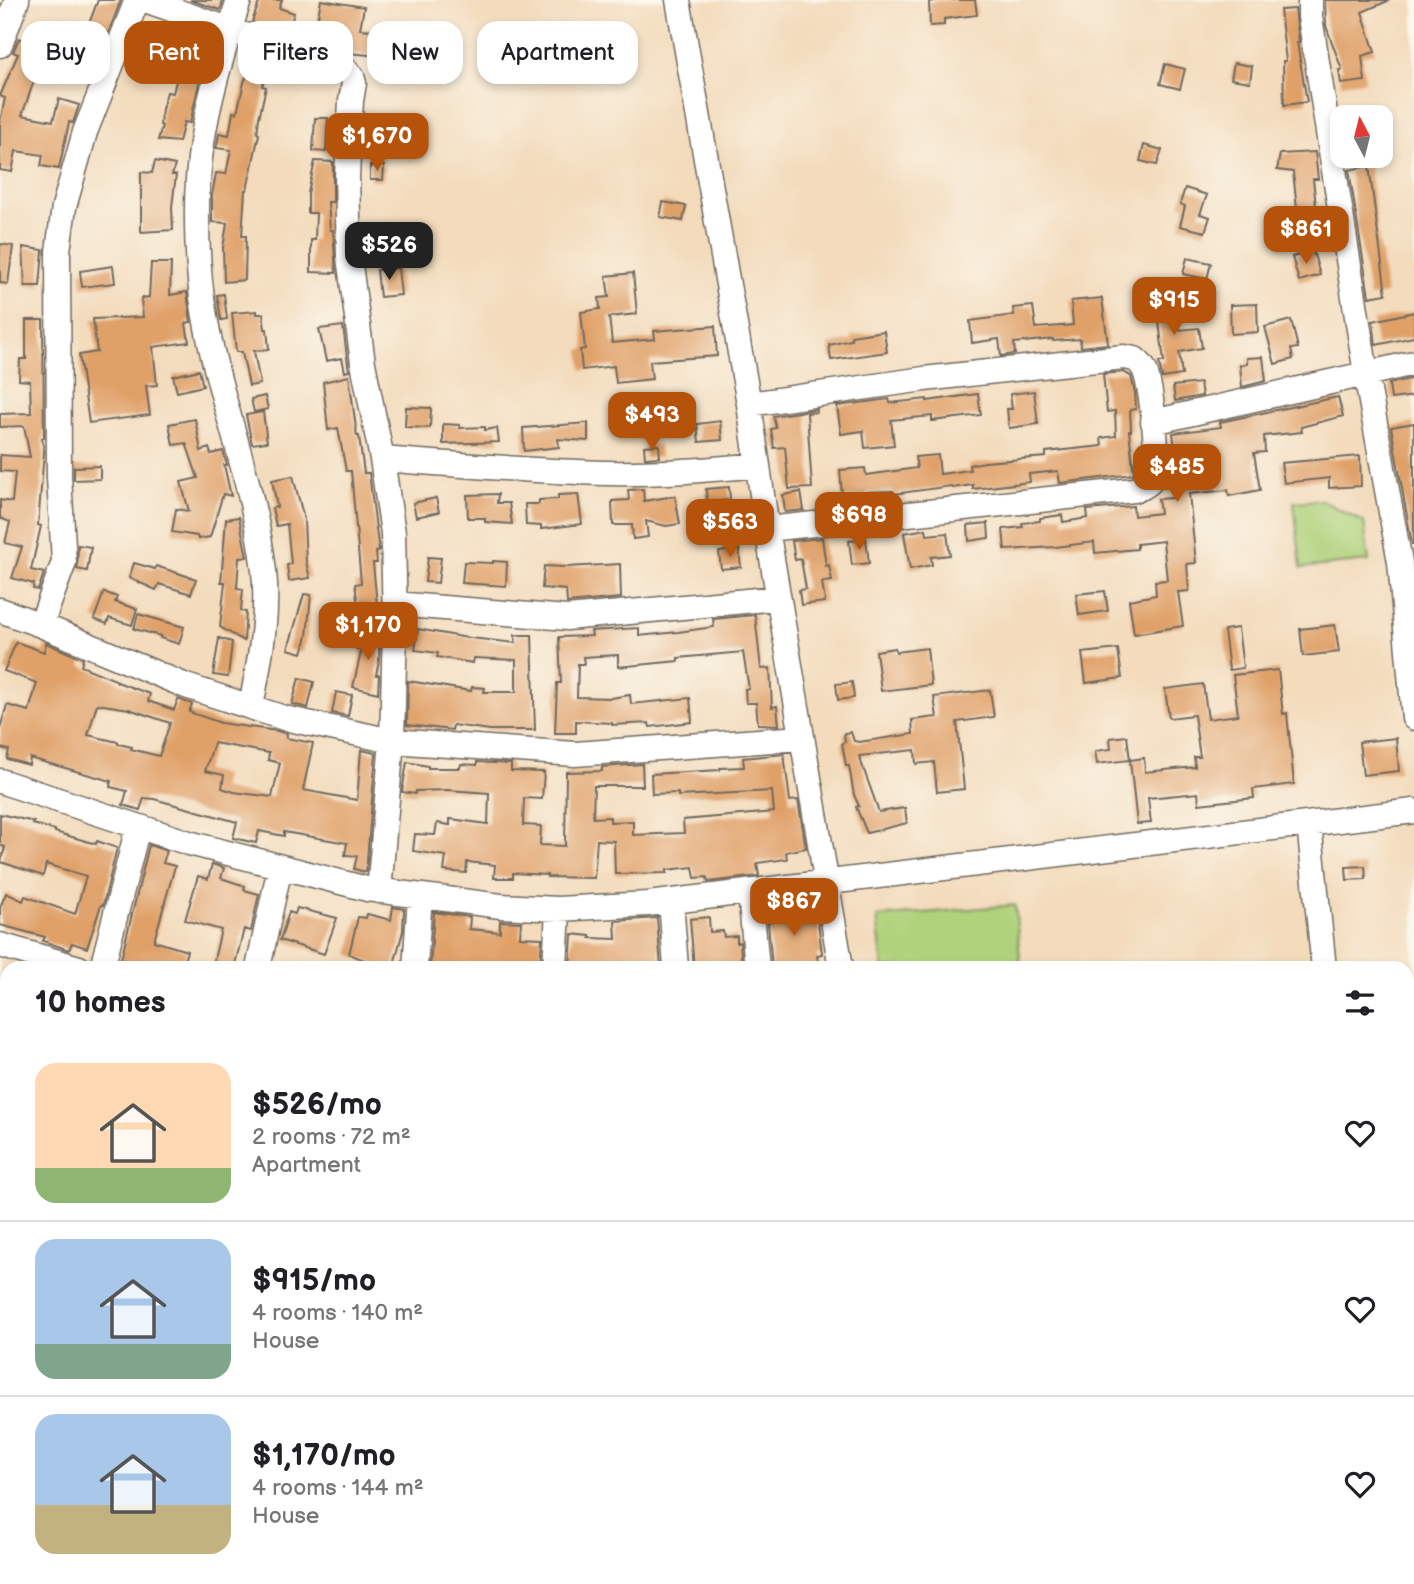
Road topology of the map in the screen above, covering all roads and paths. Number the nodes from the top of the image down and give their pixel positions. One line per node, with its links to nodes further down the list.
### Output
1 (17, 0): 8 (street)
2 (137, 0): 20 (street)
3 (145, 0): 7 (street)
4 (239, 0): 7 (street)
5 (678, 0): 11 (street)
6 (1310, 0): 10 (street)
7 (230, 30): 13 (street); 21 (street)
8 (0, 45)
9 (1414, 363): 10 (street)
10 (1366, 374): 12 (street); 16 (street)
11 (749, 404): 12 (street); 14 (street)
12 (1153, 422): 15 (street)
13 (382, 459): 14 (street); 18 (street)
14 (758, 466): 15 (street)
15 (767, 529): 17 (street)
16 (1407, 561): 22 (street)
17 (778, 598): 18 (street); 23 (street)
18 (394, 604): 24 (street)
19 (0, 610): 20 (street)
20 (41, 625): 21 (street)
21 (251, 707): 24 (street)
22 (1414, 718)
23 (801, 737): 24 (street); 30 (street)
24 (392, 741): 31 (street)
25 (0, 781): 28 (street)
26 (1414, 811): 27 (street)
27 (1309, 824): 30 (street); 45 (street)
28 (138, 827): 29 (street); 38 (street)
29 (280, 867): 31 (street); 39 (street)
30 (827, 883): 32 (street); 44 (street)
31 (379, 891): 33 (street)
32 (750, 892): 34 (street); 43 (street)
33 (420, 896): 35 (street); 40 (street)
34 (671, 901): 35 (street); 42 (street)
35 (558, 909): 41 (street)
36 (0, 945): 37 (street)
37 (55, 961)
38 (104, 961)
39 (260, 961)
40 (415, 961)
41 (555, 961)
42 (675, 961)
43 (756, 961)
44 (840, 961)
45 (1323, 961)

